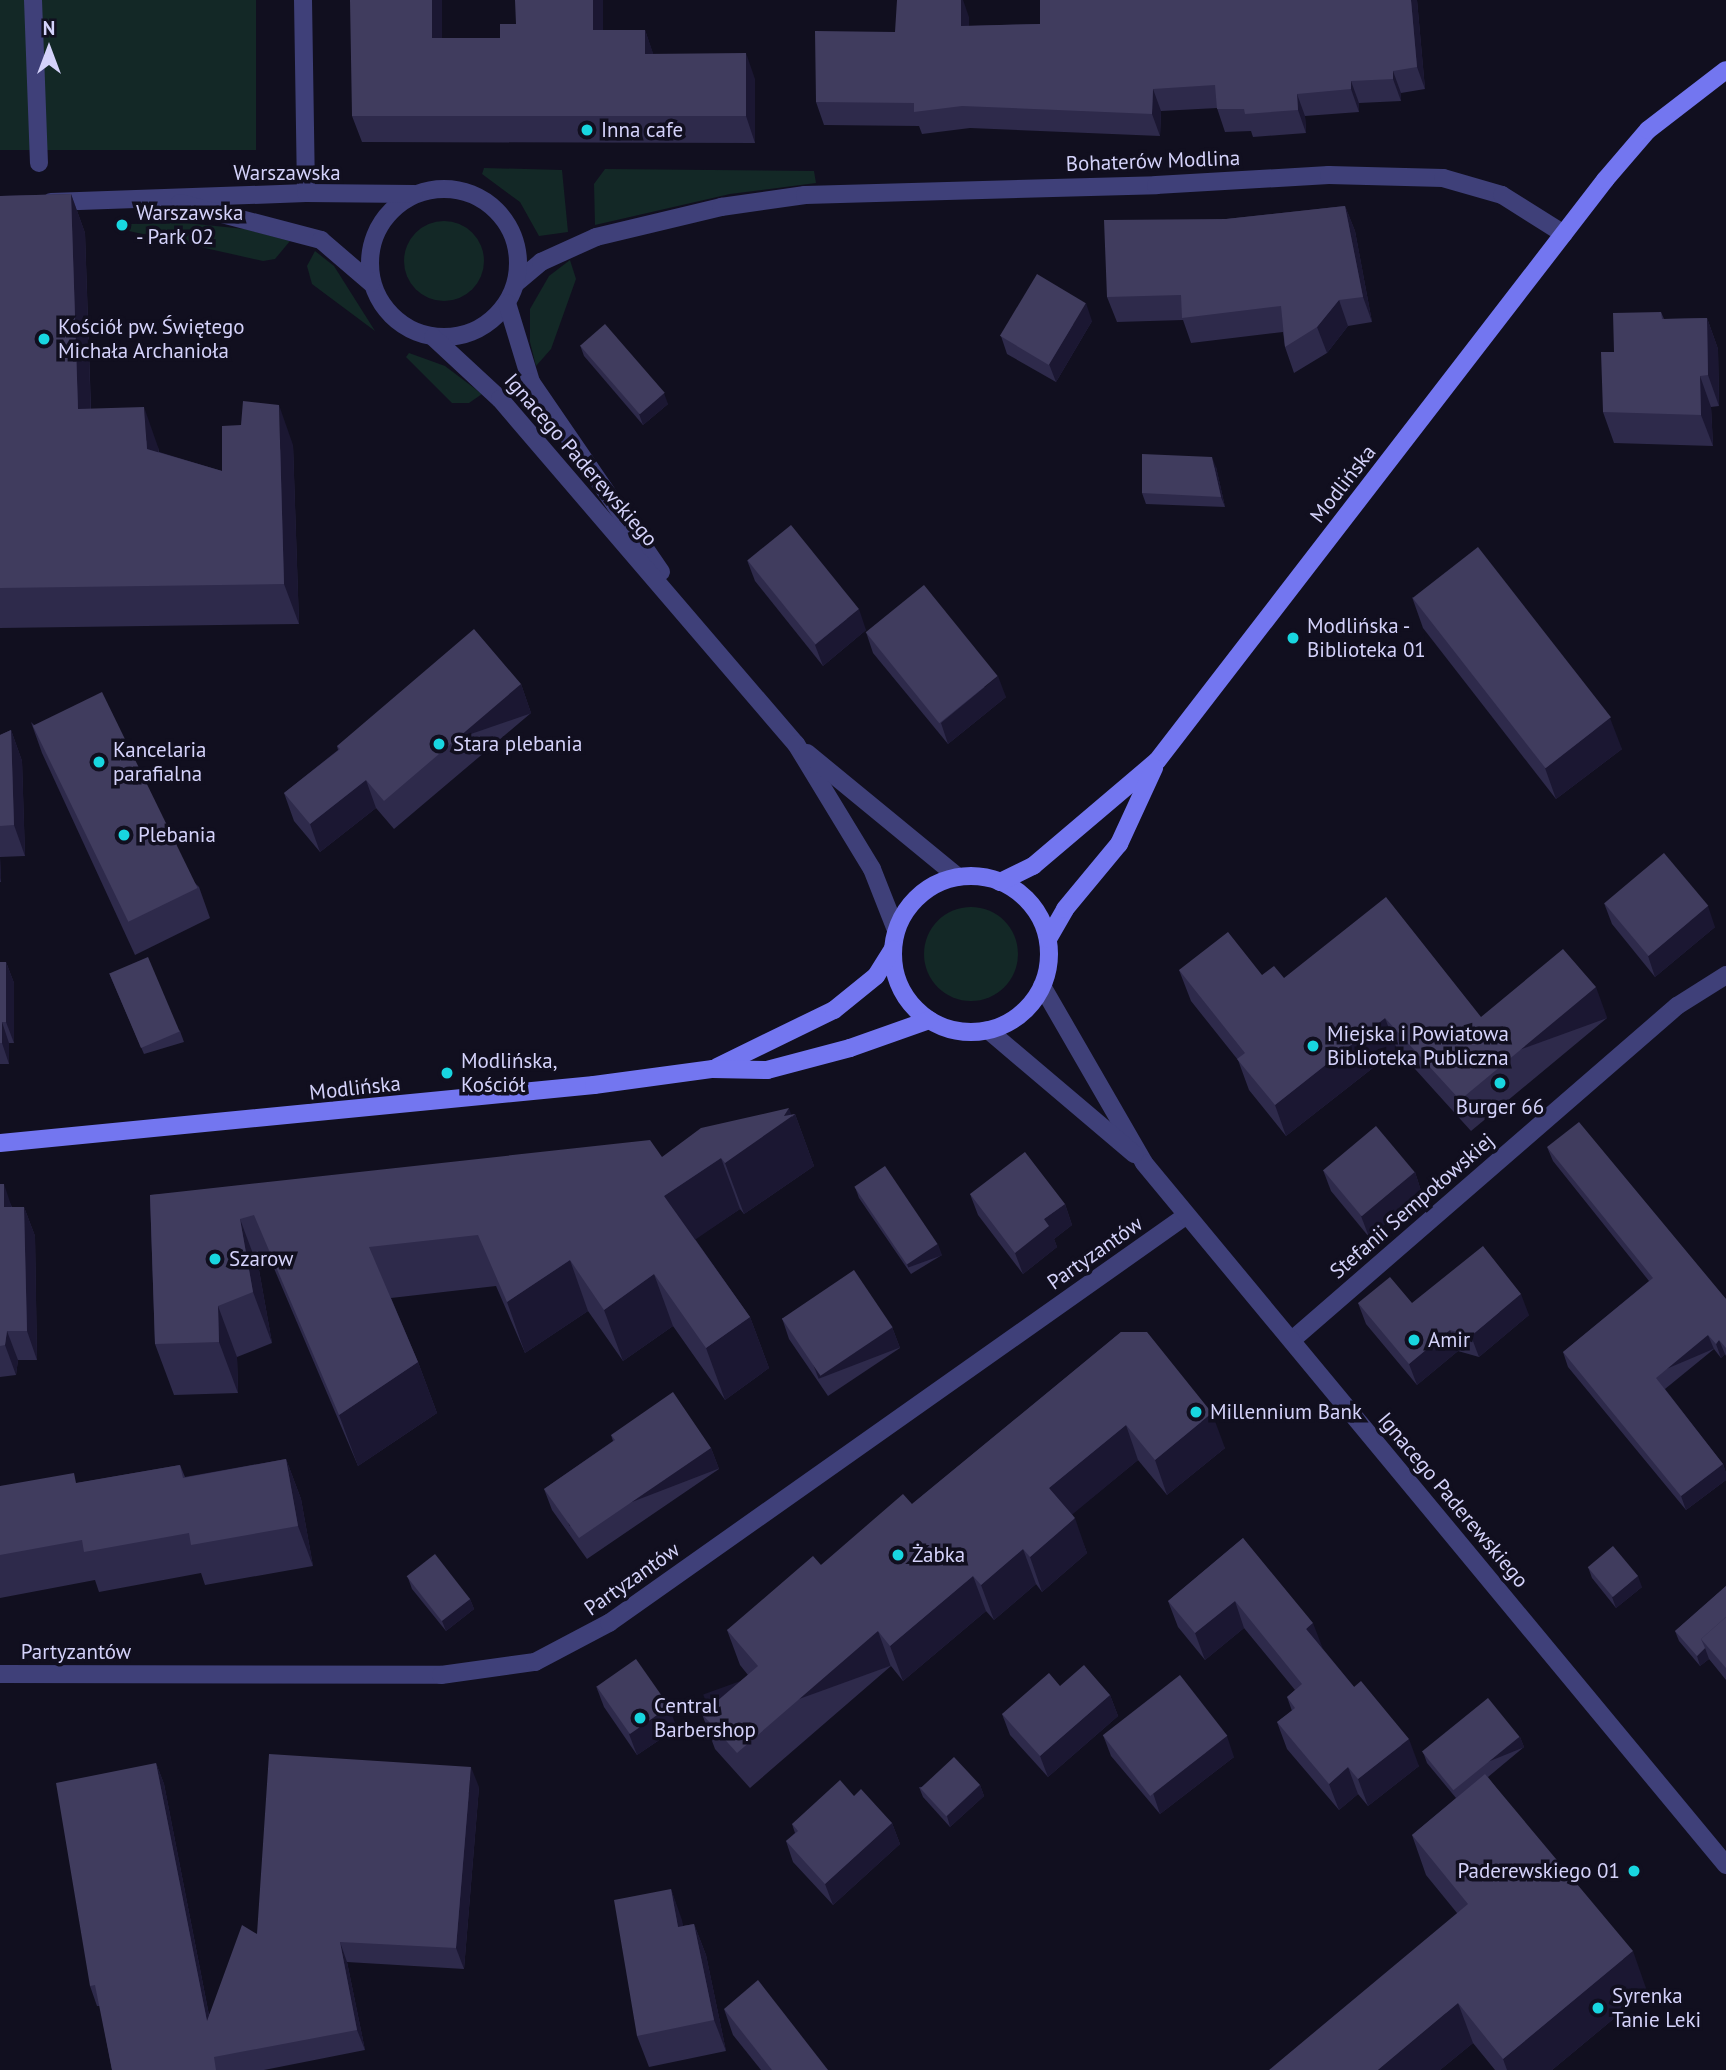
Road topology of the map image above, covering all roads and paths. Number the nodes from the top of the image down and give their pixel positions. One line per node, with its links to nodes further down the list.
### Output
1 (33, 0): 4 (street)
2 (303, 0): 5 (street)
3 (1726, 70): 9 (main road)
4 (40, 163)
5 (306, 193): 6 (street, Warszawska); 7 (street, Warszawska)
6 (414, 194): 10 (street); 11 (street)
7 (159, 198): 8 (street, Warszawska); 10 (street, Warszawska)
8 (26, 203)
9 (1564, 234): 11 (street, Bohaterów Modlina); 16 (main road, Modlińska)
10 (371, 283): 13 (street)
11 (516, 284): 12 (street)
12 (508, 303): 13 (street); 14 (street, Ignacego Paderewskiego)
13 (433, 337): 14 (street, Ignacego Paderewskiego)
14 (690, 616): 15 (street, Ignacego Paderewskiego)
15 (796, 744): 17 (street, Ignacego Paderewskiego); 19 (street, Ignacego Paderewskiego)
16 (1157, 761): 18 (main road, Modlińska); 20 (main road, Modlińska)
17 (958, 877): 18 (main road); 19 (main road)
18 (1000, 882): 20 (main road)
19 (896, 930): 21 (main road)
20 (1048, 939): 23 (main road)
21 (892, 950): 24 (main road); 26 (main road, Modlińska)
22 (1726, 975): 30 (street, Stefanii Sempołowskiej)
23 (1042, 986): 25 (main road); 28 (street, Ignacego Paderewskiego)
24 (929, 1020): 25 (main road); 26 (main road, Modlińska)
25 (988, 1030): 28 (street, Ignacego Paderewskiego)
26 (713, 1069): 27 (main road, Modlińska)
27 (0, 1143)
28 (1144, 1163): 29 (street, Ignacego Paderewskiego)
29 (1187, 1215): 30 (street, Ignacego Paderewskiego); 31 (street, Partyzantów)
30 (1292, 1340): 32 (street, Ignacego Paderewskiego)
31 (0, 1674)
32 (1726, 1865)

